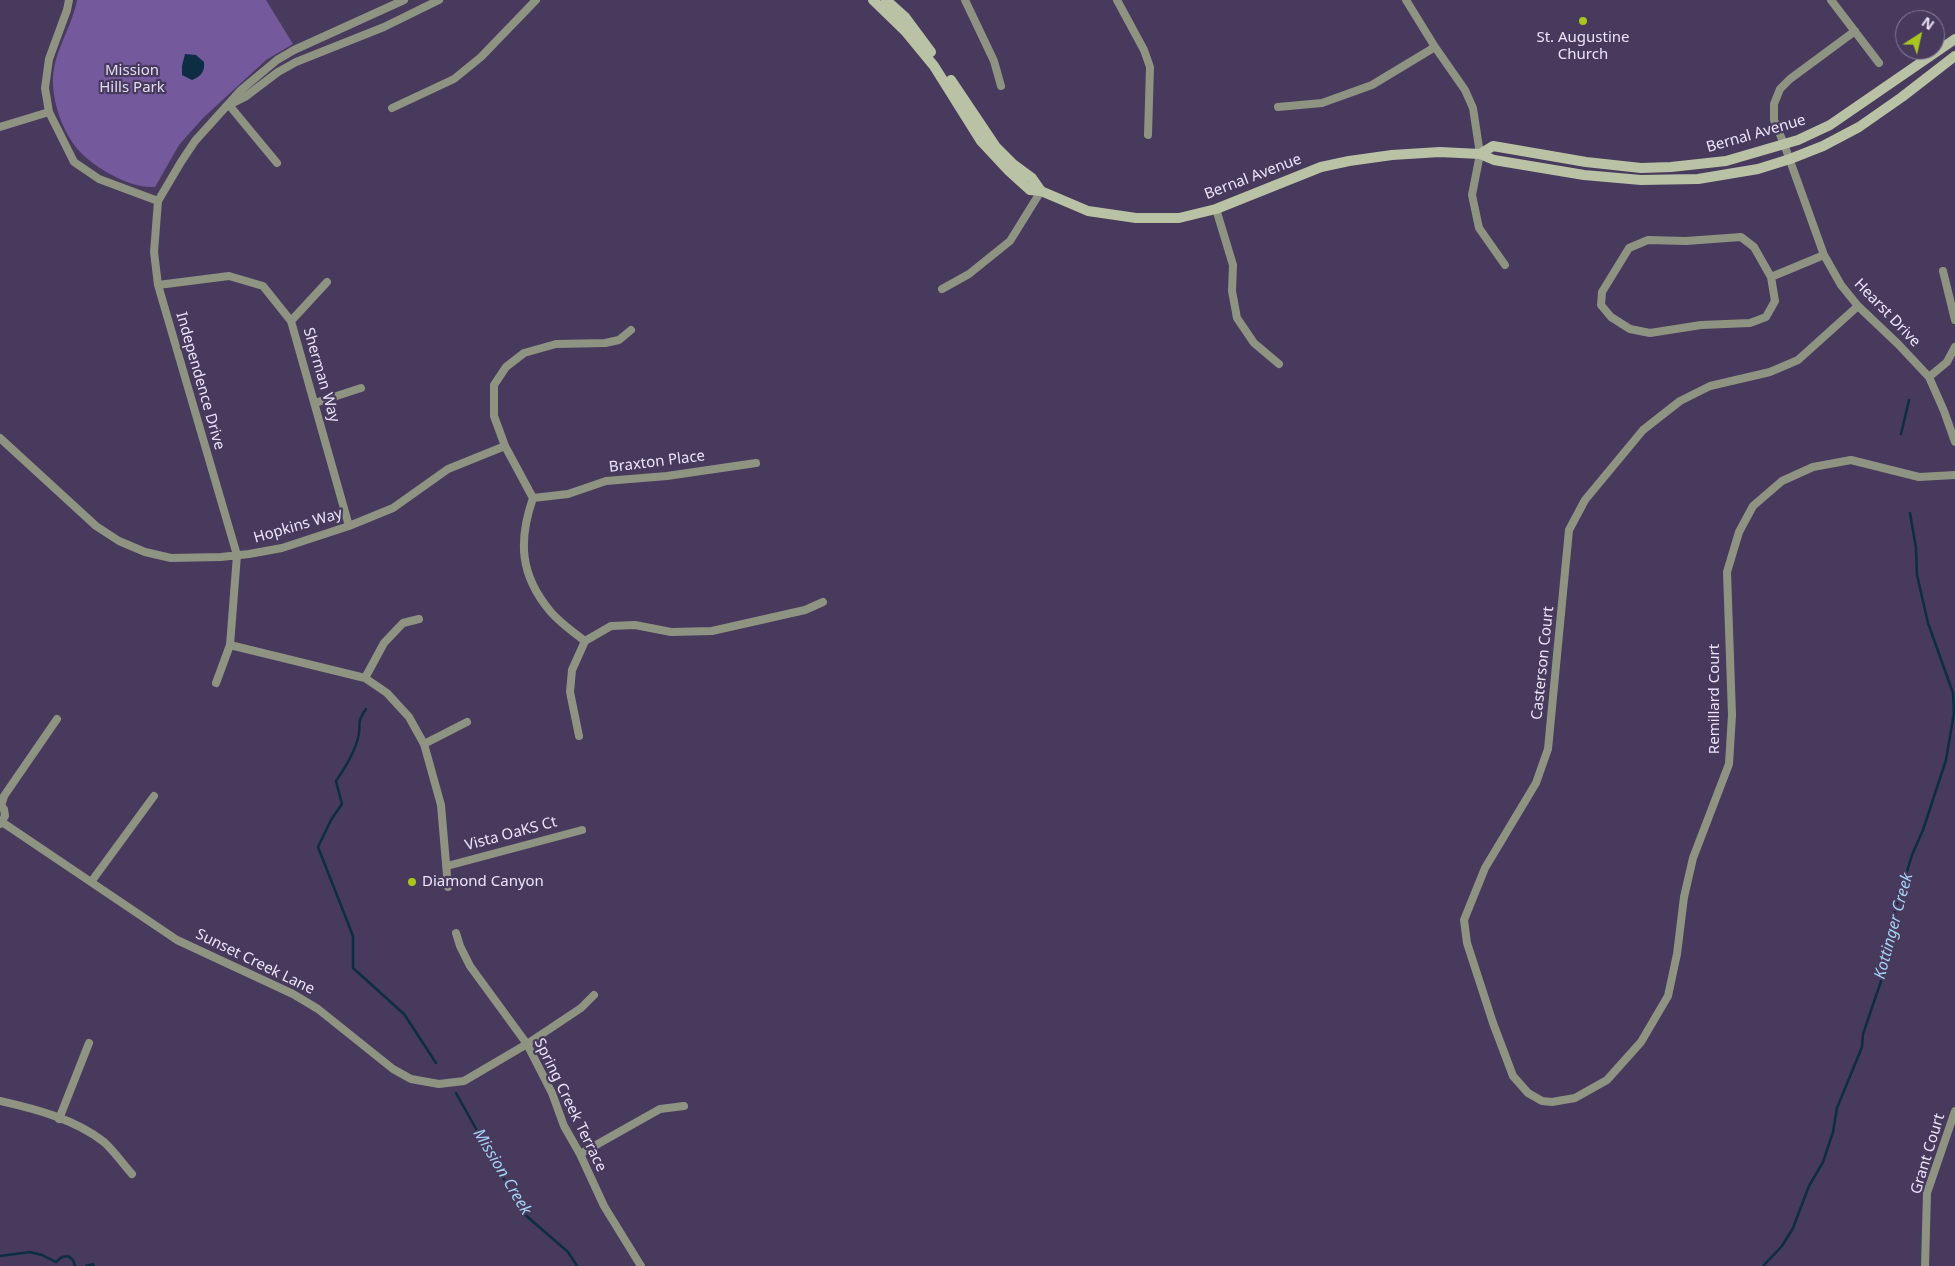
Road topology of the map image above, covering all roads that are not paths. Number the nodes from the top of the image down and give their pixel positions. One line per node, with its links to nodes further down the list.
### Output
1 (69, 0): 22 (street)
2 (404, 0): 19 (street, Independence Drive)
3 (417, 0): 12 (street)
4 (439, 0): 12 (street, Independence Drive)
5 (536, 0): 21 (street)
6 (873, 0): 29 (main road, Bernal Avenue)
7 (886, 0): 29 (main road, Bernal Avenue)
8 (965, 0): 18 (street)
9 (1117, 0): 24 (street)
10 (1406, 0): 15 (street)
11 (1832, 0): 13 (street)
12 (422, 8): 19 (street, Independence Drive)
13 (1854, 30): 17 (street); 25 (street, Hearst Drive)
14 (1955, 39): 25 (main road, Bernal Avenue)
15 (1435, 47): 20 (street); 26 (street)
16 (1955, 56): 27 (main road, Bernal Avenue)
17 (1879, 63)
18 (1001, 86)
19 (229, 105): 28 (street); 30 (street, Independence Drive)
20 (1278, 107)
21 (392, 108)
22 (49, 112): 23 (street); 30 (street)
23 (0, 127)
24 (1148, 135)
25 (1784, 144): 26 (main road, Bernal Avenue); 27 (street, Hearst Drive)
26 (1480, 154): 27 (main road, Bernal Avenue); 31 (main road, Bernal Avenue); 33 (street)
27 (1790, 159): 32 (street, Hearst Drive)
28 (277, 163)
29 (1041, 191): 31 (main road, Bernal Avenue); 38 (street)
30 (158, 202): 37 (street, Independence Drive)
31 (1216, 209): 44 (street)
32 (1824, 255): 35 (street); 39 (street, Hearst Drive)
33 (1505, 265)
34 (1943, 271): 41 (street)
35 (1771, 277): 35 (street)
36 (327, 282): 40 (street)
37 (158, 286): 40 (street, Sherman Way); 55 (street, Independence Drive)
38 (942, 289)
39 (1858, 306): 45 (street, Hearst Drive); 77 (street, Casterson Court)
40 (291, 320): 47 (street, Sherman Way)
41 (1955, 320)
42 (631, 330): 50 (street)
43 (1955, 347): 45 (street)
44 (1279, 364)
45 (1929, 377): 49 (street, Hearst Drive)
46 (361, 388): 47 (street)
47 (315, 403): 54 (street, Sherman Way)
48 (0, 438): 55 (street, Hopkins Way)
49 (1955, 442)
50 (505, 446): 53 (street); 54 (street, Hopkins Way)
51 (756, 463): 53 (street, Braxton Place)
52 (1955, 475): 77 (street, Remillard Court)
53 (533, 498): 58 (street)
54 (350, 526): 55 (street, Hopkins Way)
55 (237, 555): 59 (street, Independence Drive)
56 (823, 602): 58 (street)
57 (418, 619): 60 (street)
58 (585, 641): 64 (street)
59 (230, 645): 60 (street); 61 (street, Independence Drive)
60 (364, 678): 65 (street)
61 (216, 683)
62 (57, 719): 67 (street)
63 (467, 722): 65 (street)
64 (579, 736)
65 (424, 744): 70 (street)
66 (154, 796): 71 (street)
67 (0, 805): 68 (street)
68 (1, 823): 71 (street, Sunset Creek Lane)
69 (582, 830): 70 (street, Vista OaKS Ct)
70 (447, 866): 72 (street)
71 (91, 882): 76 (street, Sunset Creek Lane)
72 (448, 887)
73 (456, 933): 76 (street, Spring Creek Terrace)
74 (594, 995): 76 (street, Sunset Creek Lane)
75 (90, 1043): 81 (street)
76 (527, 1044): 82 (street, Spring Creek Terrace)
77 (1576, 1098)
78 (0, 1101): 81 (street)
79 (684, 1106): 82 (street)
80 (1955, 1111): 85 (street, Grant Court)
81 (58, 1119): 83 (street)
82 (580, 1154): 84 (street, Spring Creek Terrace)
83 (132, 1174)
84 (640, 1266)
85 (1925, 1266)

